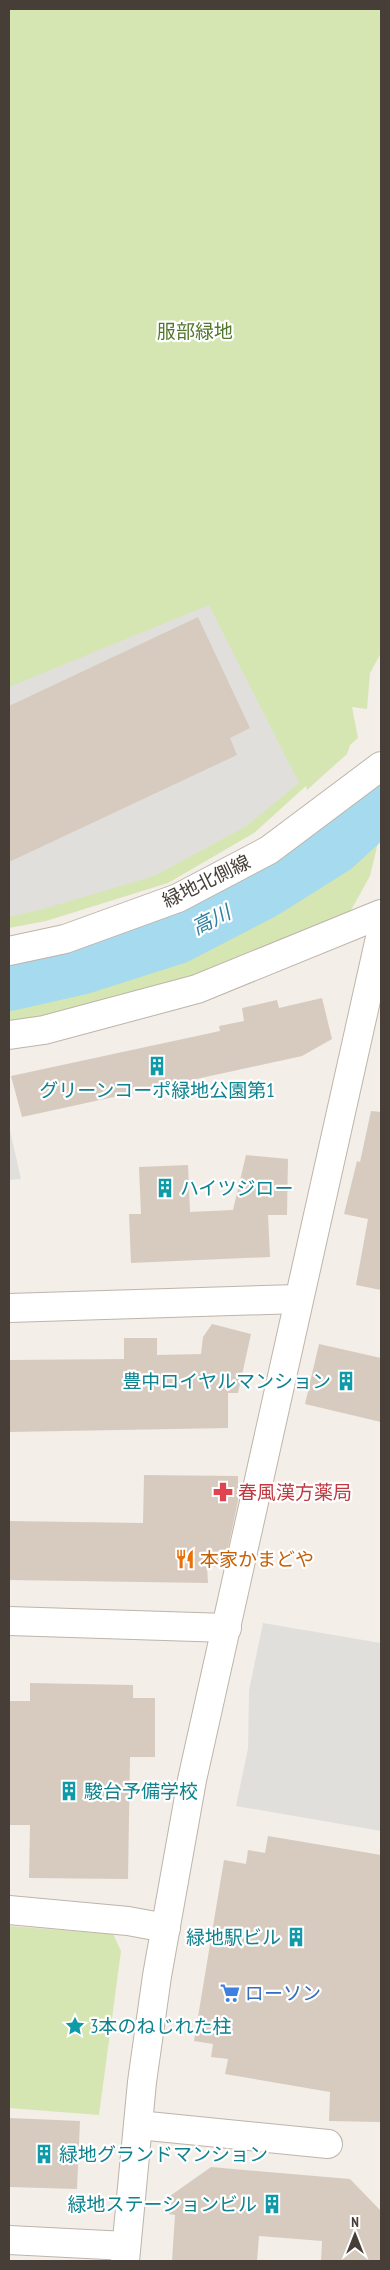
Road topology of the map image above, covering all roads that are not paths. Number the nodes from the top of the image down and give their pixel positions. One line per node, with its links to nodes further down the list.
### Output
1 (381, 766): 4 (street, 緑地北側線)
2 (381, 914): 5 (street)
3 (381, 933): 6 (street)
4 (9, 951)
5 (9, 1036)
6 (298, 1300): 7 (street); 9 (street)
7 (9, 1308)
8 (9, 1621): 9 (street)
9 (227, 1628): 11 (street)
10 (9, 1910): 11 (street)
11 (166, 1928): 12 (street)
12 (138, 2125): 13 (street); 15 (street)
13 (328, 2144)
14 (9, 2240): 15 (street)
15 (125, 2253)

